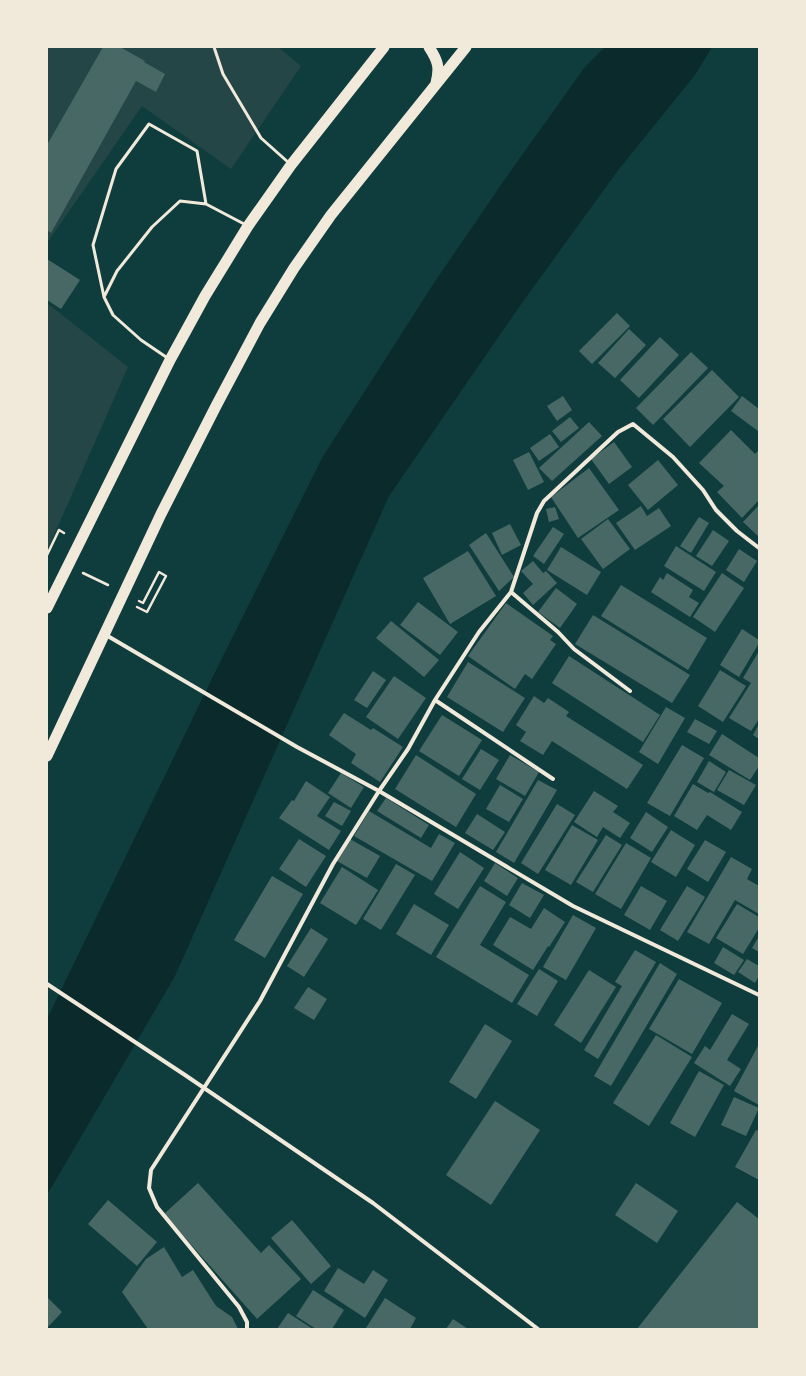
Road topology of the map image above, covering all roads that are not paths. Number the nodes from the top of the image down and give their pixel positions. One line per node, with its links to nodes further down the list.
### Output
1 (214, 47): 6 (lane)
2 (384, 47): 6 (highway)
3 (429, 47): 5 (highway)
4 (466, 47): 5 (highway)
5 (435, 86): 14 (highway)
6 (291, 164): 8 (highway)
7 (206, 204): 8 (lane); 9 (lane); 9 (lane)
8 (248, 226): 10 (highway)
9 (104, 296): 10 (lane)
10 (170, 360): 13 (highway)
11 (759, 548): 12 (street)
12 (511, 592): 15 (street); 16 (street)
13 (47, 608)
14 (104, 634): 17 (highway); 19 (street)
15 (630, 691)
16 (435, 700): 18 (street); 19 (street)
17 (47, 756)
18 (553, 779)
19 (379, 791): 21 (street); 22 (street)
20 (47, 984): 22 (street)
21 (759, 995)
22 (203, 1088): 23 (street); 24 (street)
23 (246, 1329)
24 (538, 1329)

